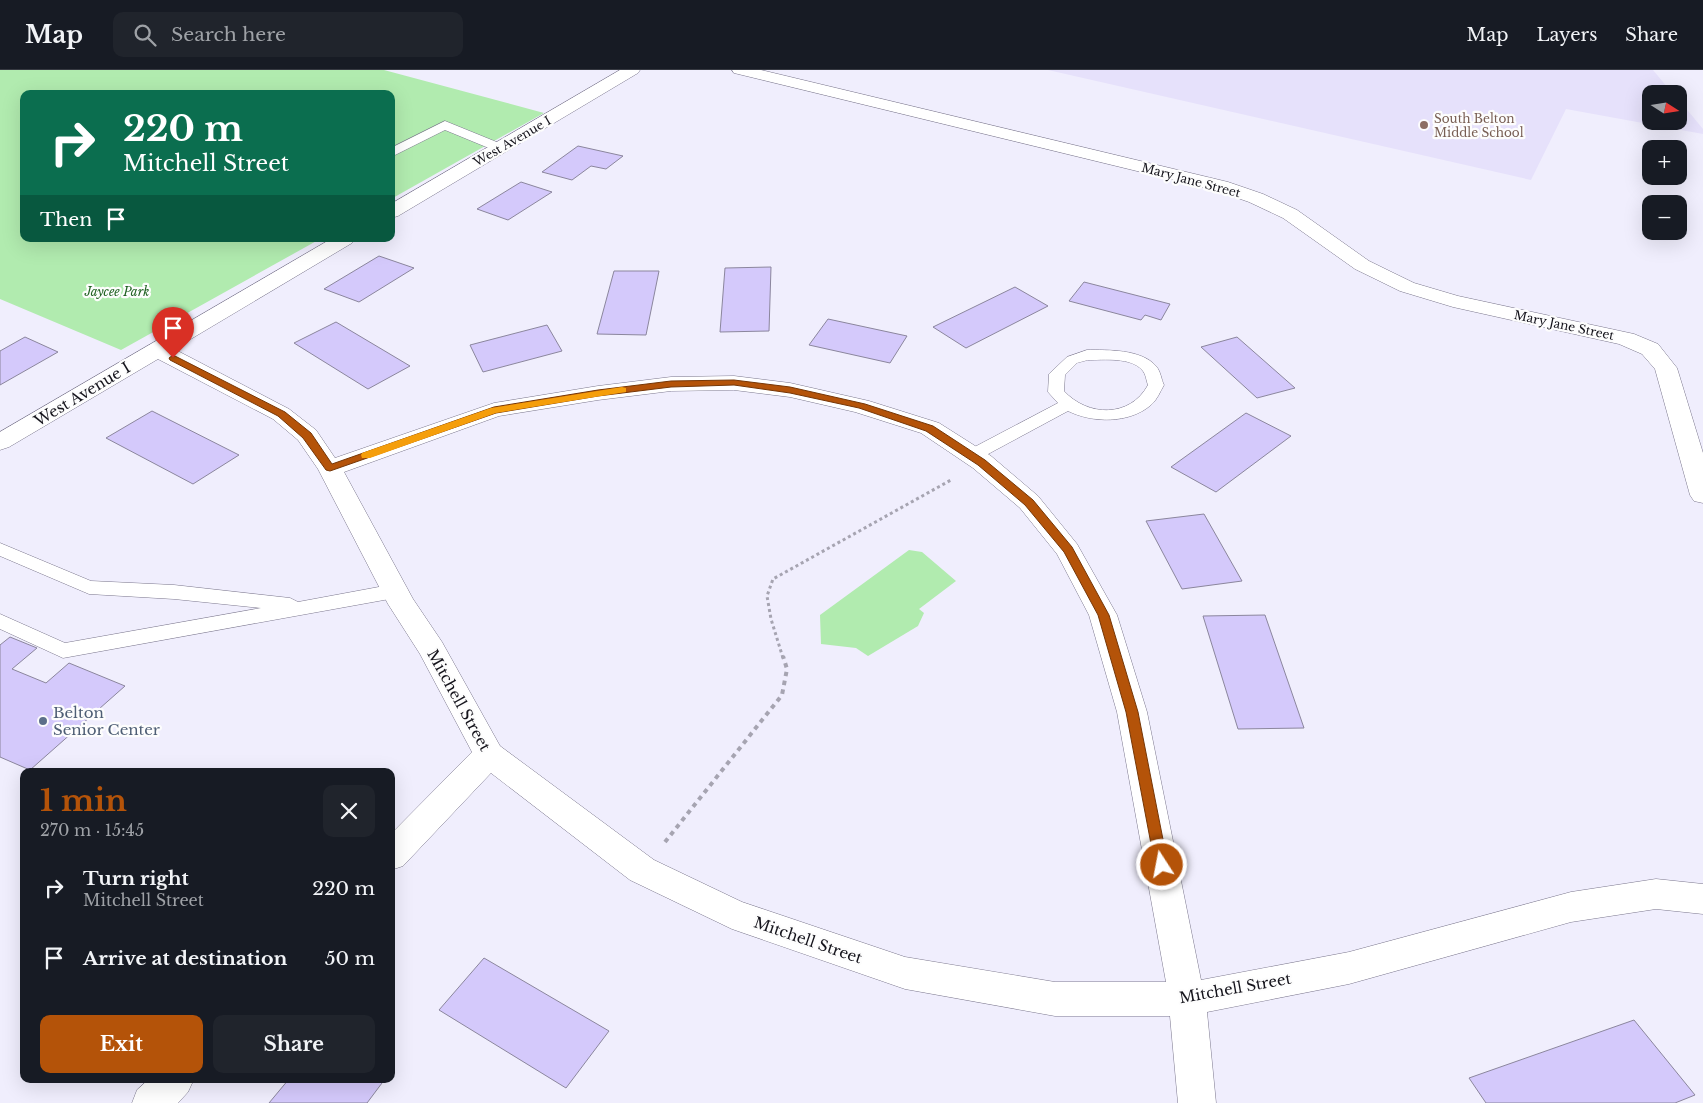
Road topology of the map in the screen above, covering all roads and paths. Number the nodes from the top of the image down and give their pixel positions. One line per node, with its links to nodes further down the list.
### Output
1 (632, 70): 3 (street, West Avenue I)
2 (740, 70): 12 (street, Mary Jane Street)
3 (500, 148): 4 (lane); 5 (street, West Avenue I)
4 (395, 151)
5 (395, 210)
6 (340, 242): 7 (street, West Avenue I)
7 (157, 349): 9 (street, West Avenue I); 11 (street, Mitchell Street)
8 (1068, 404): 8 (lane); 10 (lane)
9 (0, 442)
10 (977, 459): 11 (street); 19 (path); 21 (street)
11 (330, 468): 14 (street, Mitchell Street)
12 (1703, 495)
13 (0, 549): 15 (lane)
14 (395, 591): 15 (lane); 17 (street, Mitchell Street)
15 (311, 607): 16 (lane)
16 (0, 621)
17 (489, 755): 18 (street); 19 (street, Mitchell Street)
18 (395, 852)
19 (642, 870): 21 (street, Mitchell Street)
20 (1703, 899): 21 (street, Mitchell Street)
21 (1188, 998): 24 (street)
22 (171, 1083): 23 (street)
23 (151, 1103)
24 (1197, 1103)

